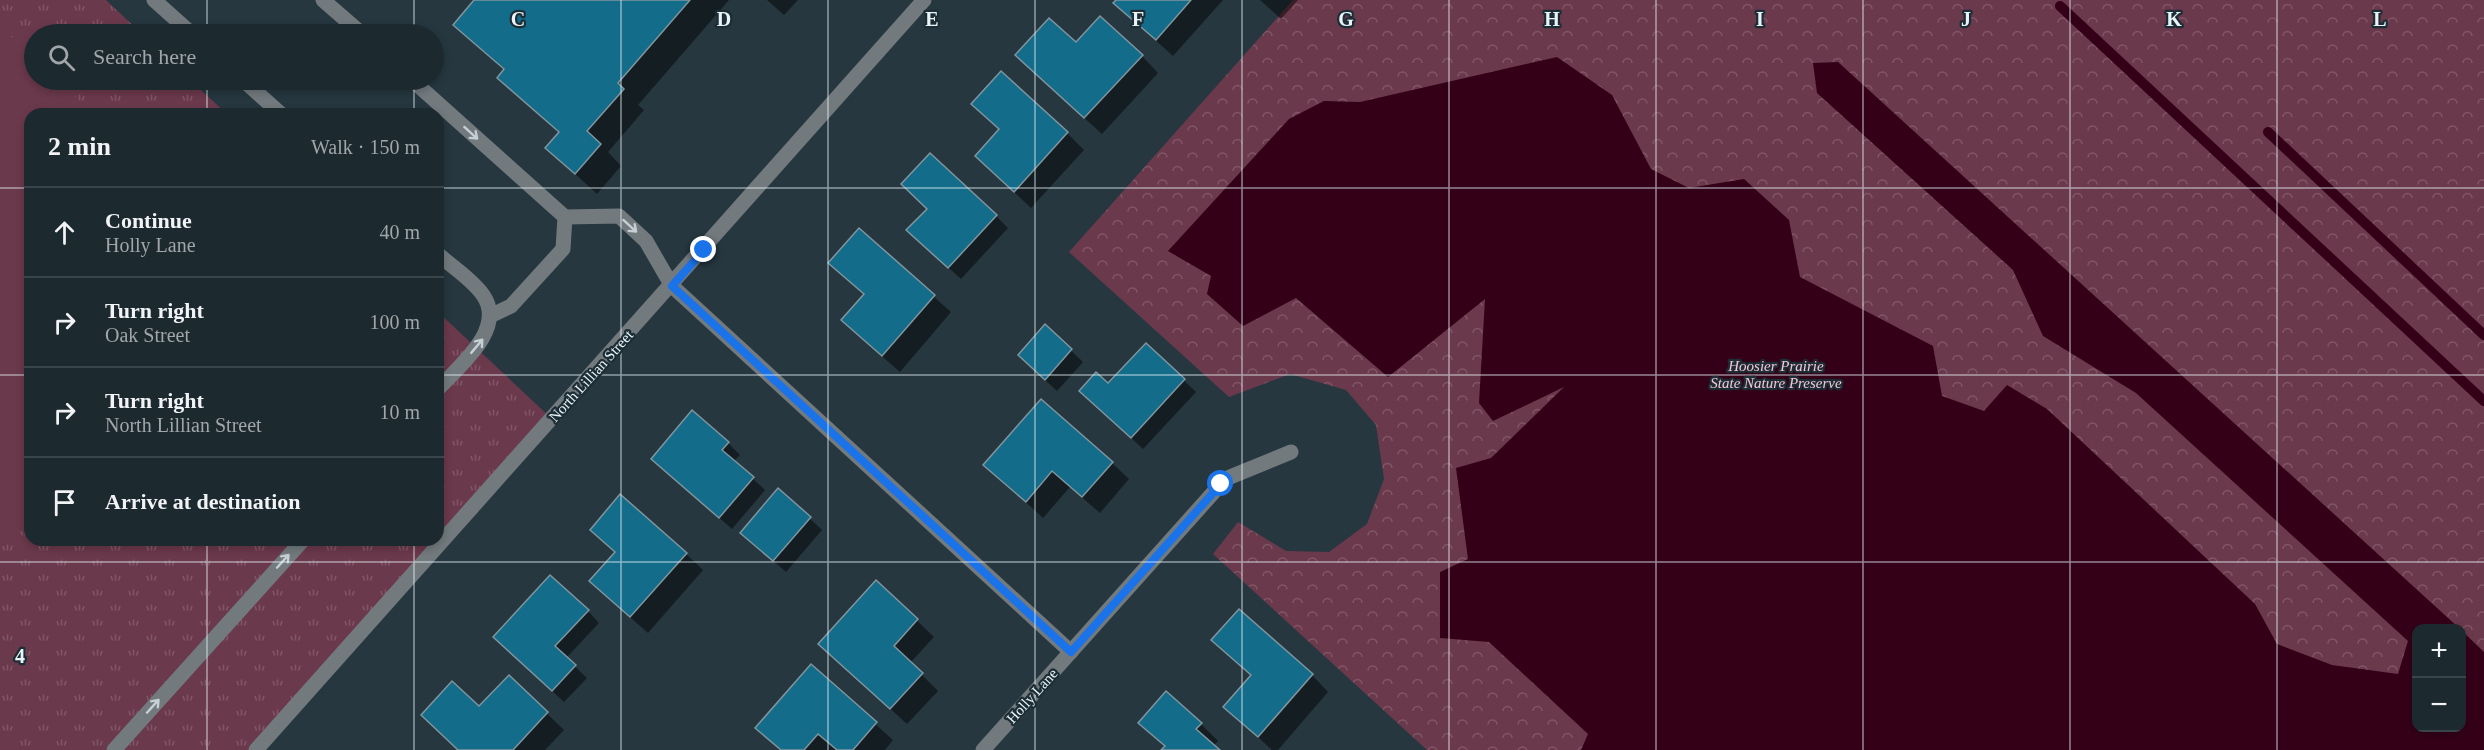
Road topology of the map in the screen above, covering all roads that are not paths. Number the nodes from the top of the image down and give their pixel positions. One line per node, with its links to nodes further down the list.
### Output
1 (154, 0): 4 (street)
2 (323, 0): 5 (street)
3 (924, 0): 13 (street, North Lillian Street)
4 (181, 24)
5 (351, 24)
6 (254, 90): 8 (street)
7 (423, 90): 9 (street, one-way to 9)
8 (274, 108)
9 (444, 108)
10 (444, 108): 11 (street, one-way to 11)
11 (565, 216): 13 (street, one-way to 13); 14 (street)
12 (444, 259): 14 (street)
13 (672, 286): 17 (street, North Lillian Street); 20 (street)
14 (490, 316): 15 (street, one-way to 14)
15 (444, 382)
16 (1291, 452): 20 (street, Holly Lane)
17 (444, 540)
18 (298, 546): 21 (street, one-way to 18)
19 (439, 546): 22 (street, North Lillian Street)
20 (1071, 652): 23 (street, Holly Lane)
21 (114, 750)
22 (256, 750)
23 (983, 750)

